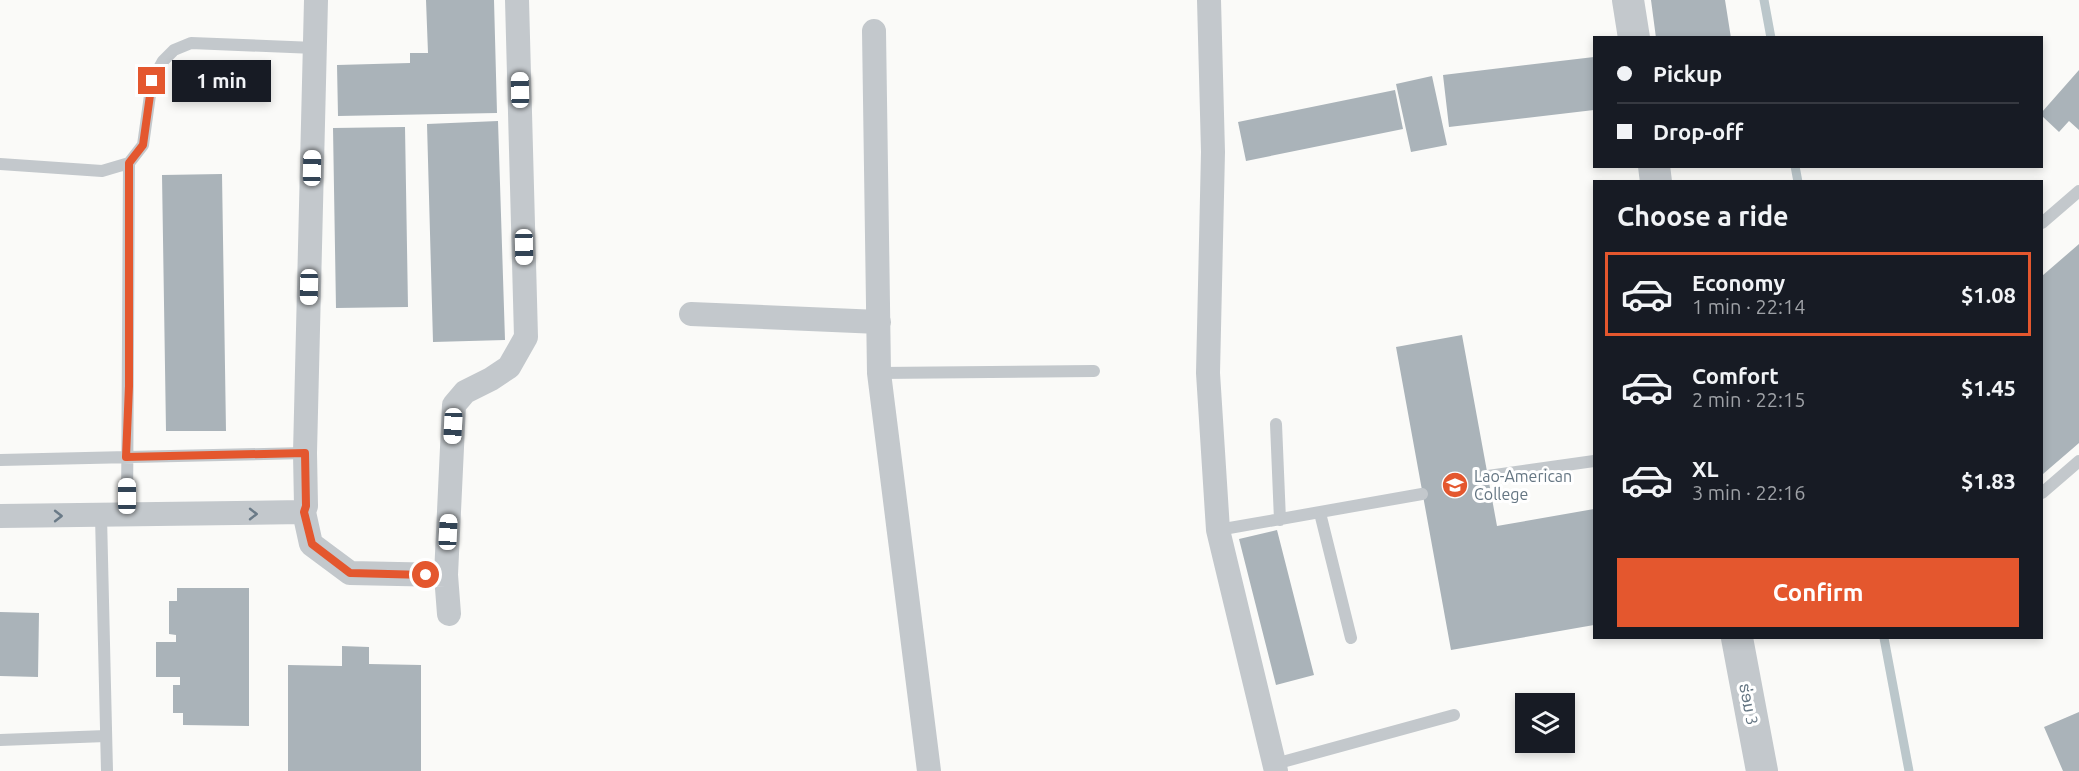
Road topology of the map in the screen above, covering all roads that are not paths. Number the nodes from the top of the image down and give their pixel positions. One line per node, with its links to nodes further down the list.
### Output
1 (316, 0): 7 (street)
2 (518, 0): 32 (street)
3 (1209, 0): 31 (street)
4 (1628, 0): 6 (street)
5 (874, 31): 13 (street)
6 (1634, 36)
7 (315, 48): 8 (lane); 17 (street)
8 (129, 163): 9 (lane); 18 (lane)
9 (0, 164)
10 (2079, 191): 11 (lane)
11 (2043, 222)
12 (691, 314): 13 (street)
13 (879, 322): 15 (street)
14 (1094, 370): 15 (lane)
15 (879, 373): 41 (street)
16 (1276, 424): 30 (lane)
17 (305, 453): 18 (lane); 25 (street)
18 (126, 457): 19 (lane); 27 (lane)
19 (0, 460)
20 (1593, 461): 22 (lane)
21 (2079, 461): 23 (lane)
22 (1488, 476)
23 (2043, 492)
24 (1422, 494): 26 (lane)
25 (304, 512): 27 (street, one-way to 25); 32 (street)
26 (1320, 513): 30 (lane); 34 (lane)
27 (127, 515): 29 (street)
28 (0, 516): 29 (street, one-way to 29)
29 (101, 516): 37 (lane)
30 (1280, 520): 31 (lane)
31 (1218, 530): 39 (street)
32 (446, 575): 33 (street)
33 (449, 614)
34 (1351, 638)
35 (1737, 639): 42 (street, ຮ່ອມ 3)
36 (1454, 715): 39 (lane)
37 (106, 736): 38 (lane); 40 (lane)
38 (0, 740)
39 (1276, 767)
40 (107, 771)
41 (929, 771)
42 (1762, 771)

